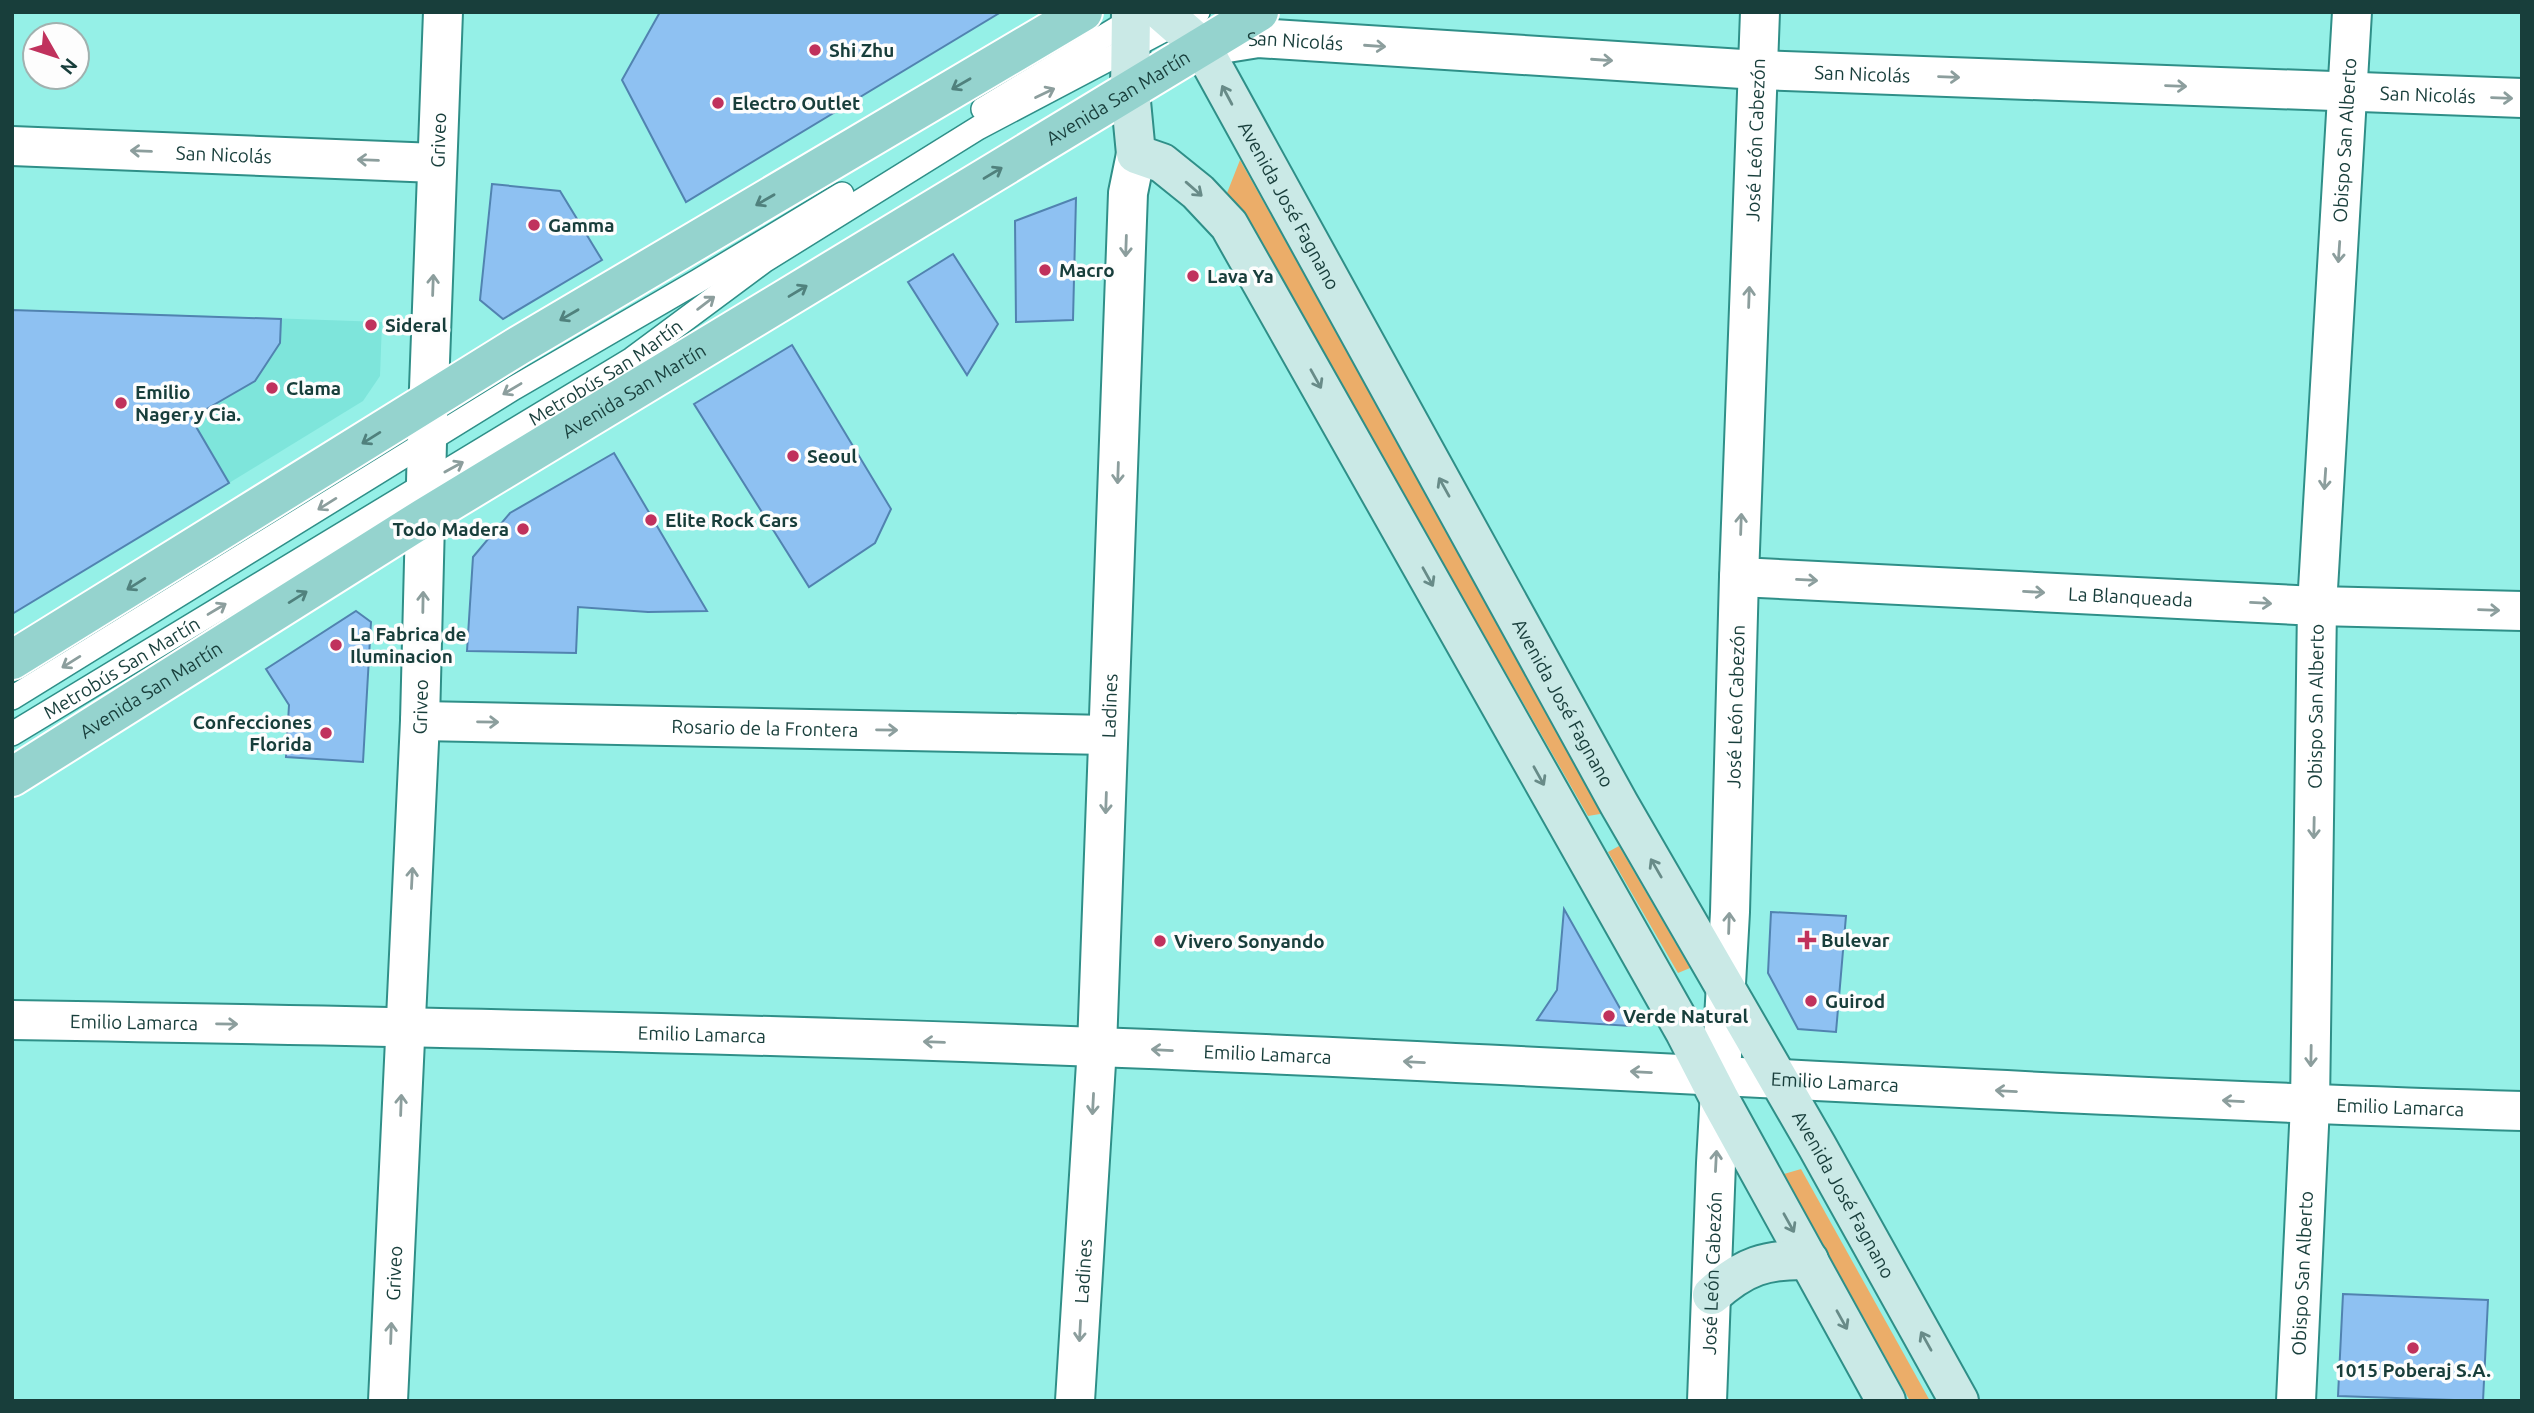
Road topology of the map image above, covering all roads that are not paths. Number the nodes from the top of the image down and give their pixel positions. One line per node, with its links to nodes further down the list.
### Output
1 (443, 12): 13 (street, Griveo)
2 (1083, 12): 14 (main road, one-way to 14)
3 (1259, 12): 6 (main road, Avenida San Martín)
4 (1760, 12): 7 (street, José León Cabezón)
5 (2352, 12): 9 (street, Obispo San Alberto)
6 (1159, 24): 7 (street, San Nicolás, one-way to 7); 8 (main road, Avenida San Martín); 8 (street, Ladines); 15 (lane, Metrobús San Martín, one-way to 15); 16 (lane, Metrobús San Martín, one-way to 6); 26 (street, Avenida José Fagnano, one-way to 6)
7 (1758, 70): 9 (street, San Nicolás, one-way to 9); 17 (street, José León Cabezón, one-way to 7)
8 (1130, 91): 12 (street, Ladines); 16 (main road, Avenida San Martín, one-way to 8)
9 (2349, 93): 10 (street, San Nicolás, one-way to 10); 18 (street, Obispo San Alberto, one-way to 18)
10 (2522, 98)
11 (12, 146): 13 (street, San Nicolás, one-way to 11)
12 (1136, 154): 24 (street, Ladines, one-way to 24); 31 (street, one-way to 31)
13 (436, 163): 14 (street, Griveo, one-way to 13)
14 (429, 402): 15 (street, Griveo); 20 (main road, one-way to 20)
15 (427, 442): 16 (street, Griveo); 21 (lane, Metrobús San Martín, one-way to 21)
16 (426, 500): 22 (street, Griveo, one-way to 16); 23 (lane, Metrobús San Martín, one-way to 16); 25 (main road, Avenida San Martín, one-way to 16)
17 (1739, 577): 18 (street, La Blanqueada, one-way to 18); 26 (street, José León Cabezón, one-way to 17)
18 (2317, 606): 19 (street, La Blanqueada, one-way to 19); 32 (street, Obispo San Alberto, one-way to 32)
19 (2522, 611)
20 (12, 660)
21 (12, 698)
22 (420, 721): 24 (street, Rosario de la Frontera, one-way to 24); 28 (street, Griveo, one-way to 22)
23 (12, 734)
24 (1108, 735): 29 (street, Ladines, one-way to 29)
25 (12, 776)
26 (1727, 991): 30 (street, Avenida José Fagnano); 31 (street, José León Cabezón)
27 (12, 1020): 28 (street, Emilio Lamarca, one-way to 28)
28 (405, 1027): 29 (street, Emilio Lamarca, one-way to 28); 36 (street, Griveo, one-way to 28)
29 (1097, 1047): 31 (street, Emilio Lamarca, one-way to 29); 37 (street, Ladines, one-way to 37)
30 (1777, 1079): 31 (street, Emilio Lamarca); 32 (street, Emilio Lamarca, one-way to 30); 40 (street, Avenida José Fagnano, one-way to 30)
31 (1716, 1084): 34 (street, one-way to 34); 35 (street, José León Cabezón, one-way to 31)
32 (2310, 1105): 33 (street, Emilio Lamarca); 41 (street, Obispo San Alberto)
33 (2522, 1111)
34 (1809, 1260): 35 (street); 39 (street, one-way to 39)
35 (1712, 1295): 38 (street, José León Cabezón)
36 (388, 1401)
37 (1075, 1401)
38 (1707, 1401)
39 (1886, 1401)
40 (1959, 1401)
41 (2296, 1401)

